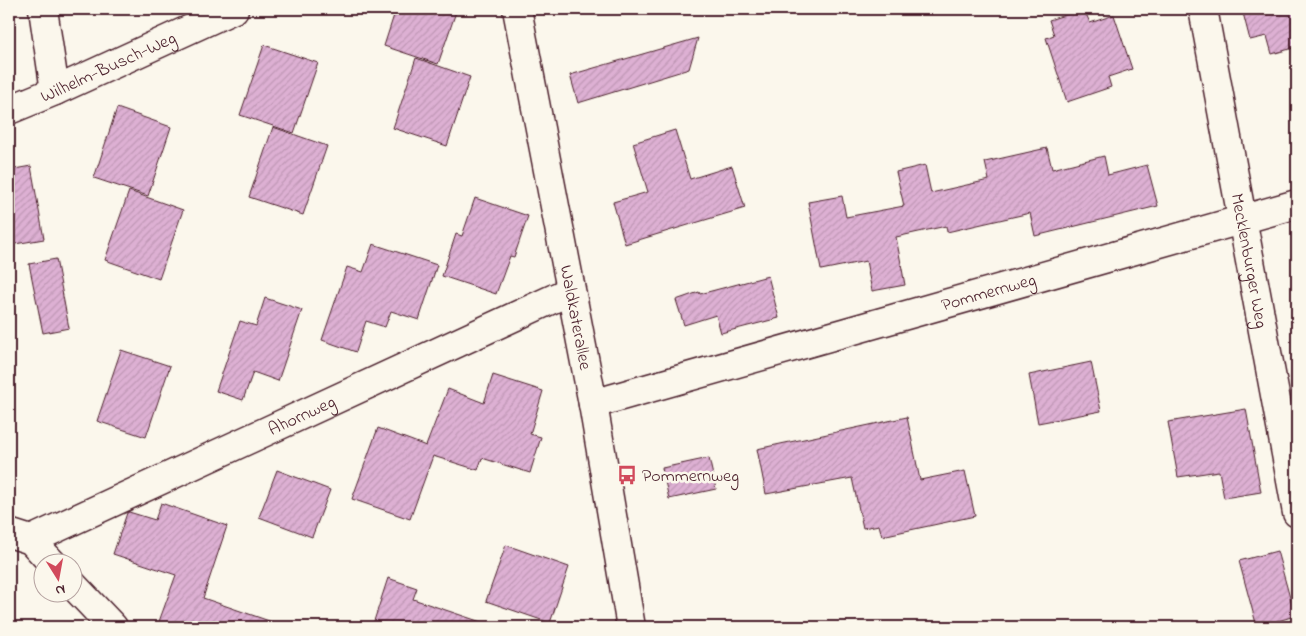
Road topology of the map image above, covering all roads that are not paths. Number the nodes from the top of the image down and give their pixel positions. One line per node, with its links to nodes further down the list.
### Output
1 (43, 9): 5 (street)
2 (234, 9): 5 (street, Wilhelm-Busch-Weg)
3 (517, 9): 9 (street, Waldkaterallee)
4 (1203, 9): 8 (street, Mecklenburger Weg)
5 (55, 91): 6 (street, Wilhelm-Busch-Weg)
6 (9, 110)
7 (1297, 204): 8 (street, Pommernweg)
8 (1244, 220): 10 (street, Pommernweg); 11 (street, Mecklenburger Weg)
9 (570, 291): 10 (street, Waldkaterallee); 12 (street, Ahornweg)
10 (593, 404): 16 (street, Waldkaterallee)
11 (1297, 513)
12 (20, 536): 13 (street)
13 (41, 554)
14 (82, 594): 15 (street)
15 (113, 627)
16 (630, 627)

